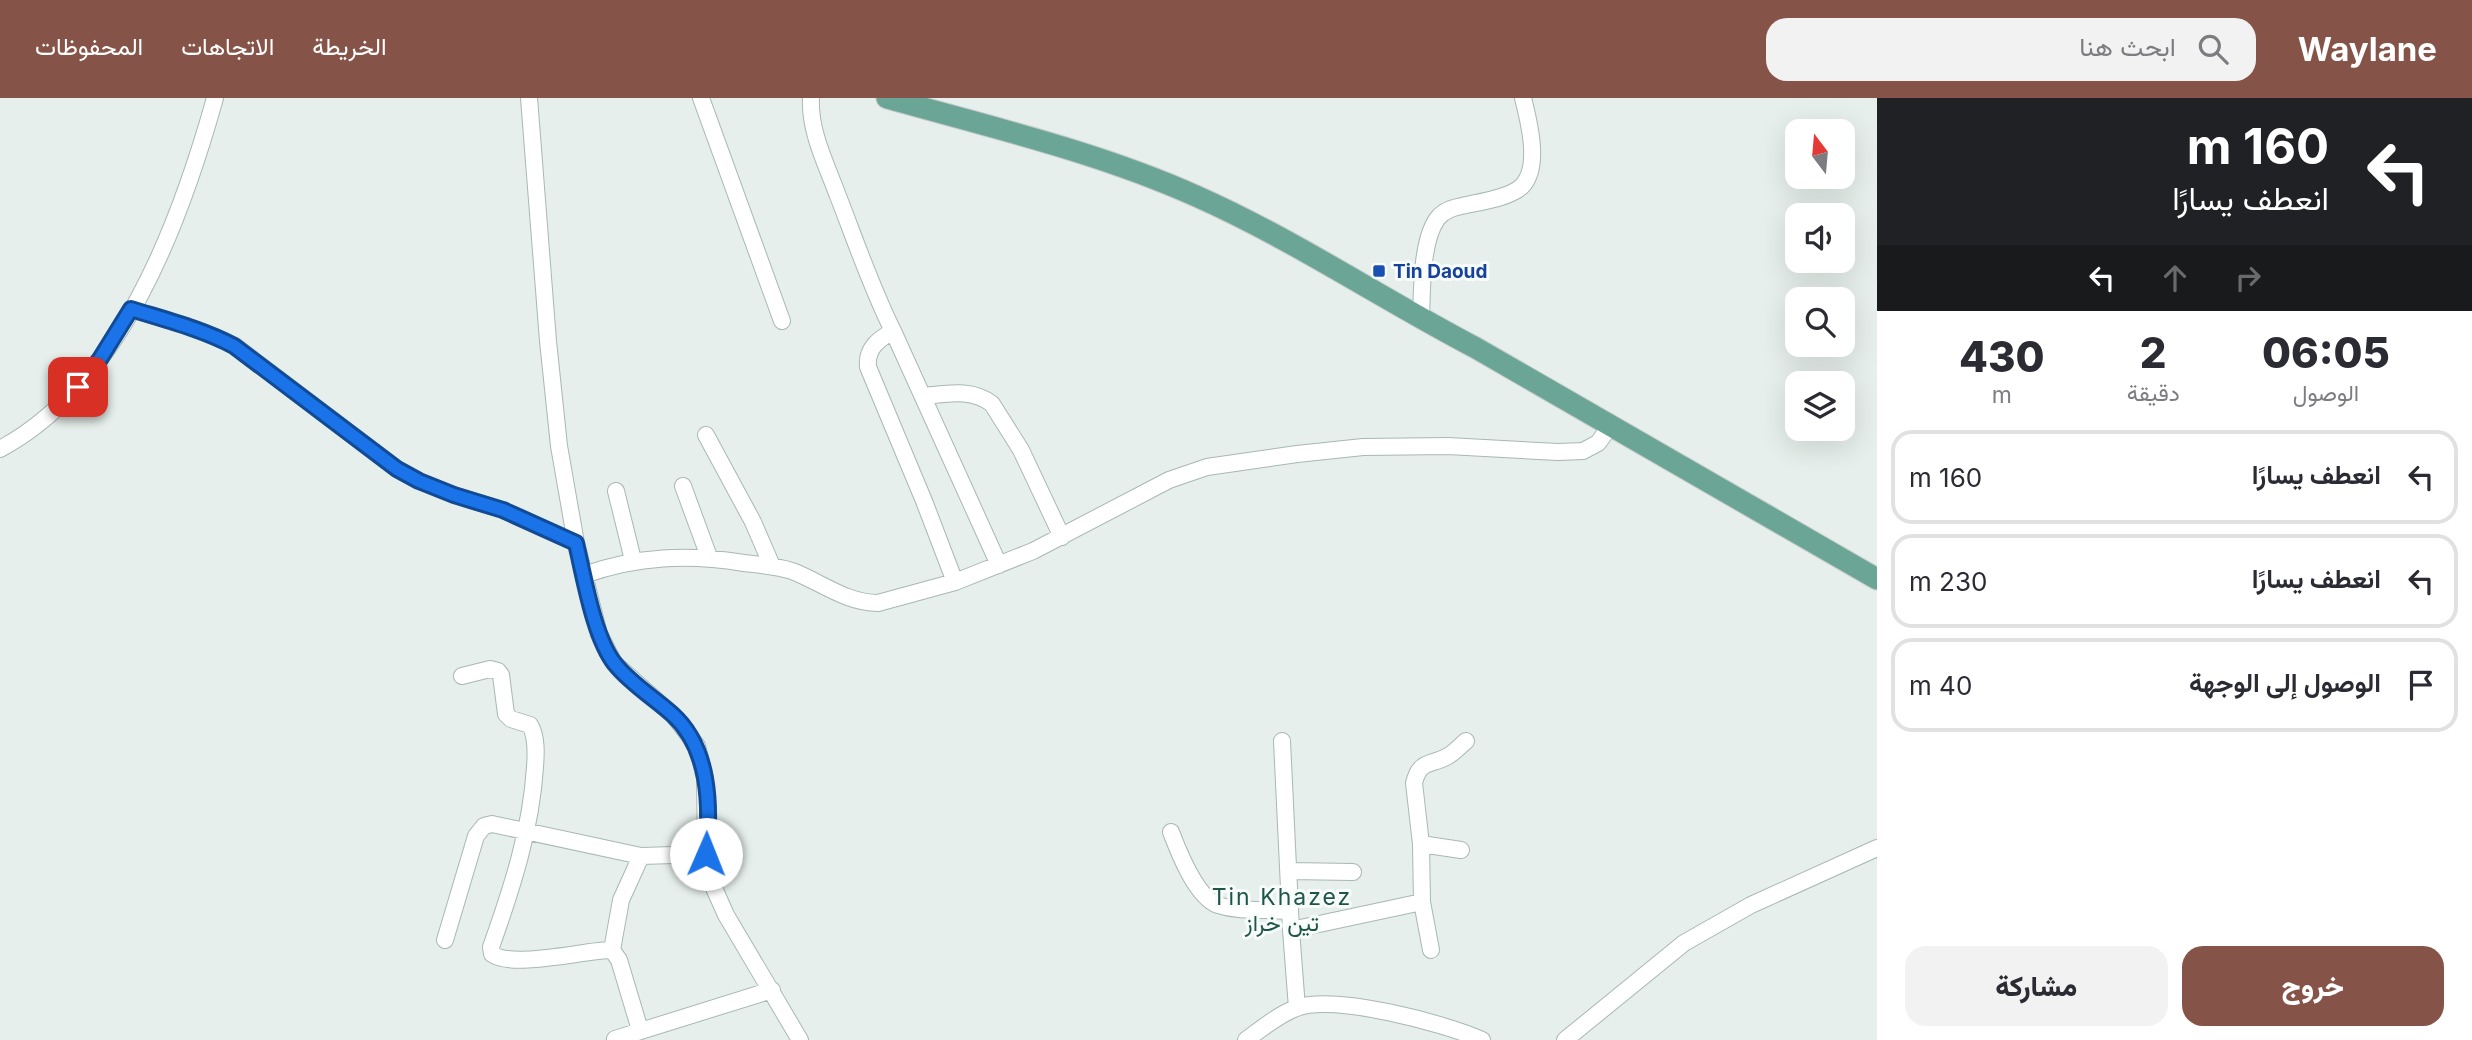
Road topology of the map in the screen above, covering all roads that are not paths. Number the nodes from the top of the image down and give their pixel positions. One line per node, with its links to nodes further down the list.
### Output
1 (215, 98): 7 (street)
2 (529, 98): 18 (street)
3 (701, 98): 9 (street)
4 (811, 98): 10 (street)
5 (887, 98): 8 (main road)
6 (1523, 98): 8 (street)
7 (131, 309): 14 (street); 18 (street)
8 (1421, 320): 12 (main road)
9 (782, 321)
10 (893, 331): 11 (street); 25 (street)
11 (923, 396): 17 (street); 21 (street)
12 (1611, 425): 17 (street); 24 (main road)
13 (706, 435): 22 (street)
14 (0, 449)
15 (682, 486): 19 (street)
16 (616, 491): 20 (street)
17 (1062, 537): 21 (street)
18 (576, 543): 23 (street)
19 (709, 557): 20 (street); 22 (street)
20 (633, 561): 23 (street)
21 (999, 565): 25 (street)
22 (772, 566): 25 (street)
23 (584, 575): 34 (street)
24 (1877, 579)
25 (955, 582)
26 (462, 676): 29 (street)
27 (1282, 741): 36 (street)
28 (1466, 741): 31 (street)
29 (528, 830): 35 (street); 41 (street); 42 (street)
30 (1171, 832): 39 (street)
31 (1421, 844): 33 (street); 38 (street)
32 (1877, 848): 51 (street)
33 (1461, 850)
34 (706, 854): 35 (street); 44 (street)
35 (640, 856): 42 (street)
36 (1289, 872): 37 (street); 39 (street)
37 (1353, 872)
38 (1422, 902): 40 (street); 43 (street)
39 (1289, 911): 40 (street)
40 (1291, 930): 45 (street)
41 (445, 940)
42 (612, 950): 46 (street)
43 (1431, 950)
44 (772, 990): 46 (street); 48 (street)
45 (1297, 1008): 49 (street); 50 (street)
46 (640, 1030): 47 (street)
47 (615, 1039)
48 (800, 1040)
49 (1246, 1040)
50 (1482, 1040)
51 (1565, 1040)

